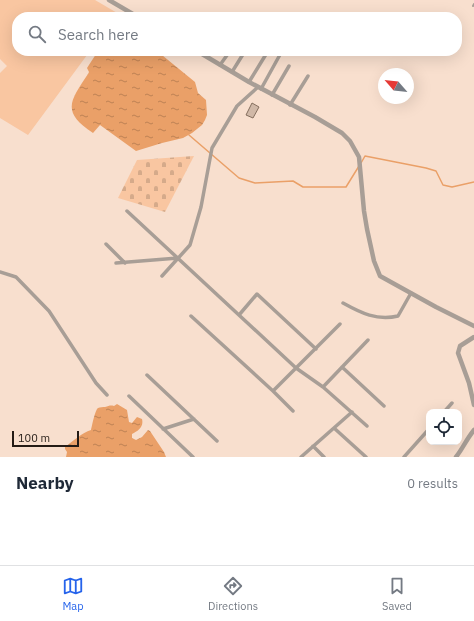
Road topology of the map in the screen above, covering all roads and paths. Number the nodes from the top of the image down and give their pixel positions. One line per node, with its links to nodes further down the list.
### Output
1 (109, 0): 2 (street)
2 (129, 12)
3 (205, 56): 8 (street)
4 (226, 56): 8 (street)
5 (242, 56): 10 (street)
6 (265, 56): 12 (street)
7 (279, 56): 13 (street)
8 (220, 65): 10 (street)
9 (289, 66): 14 (street)
10 (232, 72): 12 (street)
11 (308, 76): 15 (street)
12 (249, 82): 13 (street)
13 (259, 88): 14 (street); 18 (street)
14 (272, 95): 15 (street)
15 (290, 105): 23 (street)
16 (127, 211): 18 (street)
17 (106, 244): 20 (street)
18 (178, 258): 20 (street); 22 (street); 25 (street)
19 (116, 263): 20 (street)
20 (125, 263)
21 (0, 272): 37 (street)
22 (162, 276)
23 (411, 293): 24 (street); 28 (street)
24 (343, 303)
25 (239, 315): 31 (street); 33 (street)
26 (191, 316): 36 (street)
27 (340, 324): 31 (street)
28 (474, 326)
29 (474, 337): 40 (street)
30 (368, 340): 32 (street)
31 (316, 349): 33 (street)
32 (342, 367): 35 (street); 41 (street)
33 (296, 368): 35 (street); 36 (street)
34 (147, 375): 45 (street)
35 (323, 386): 44 (street)
36 (273, 391): 43 (street)
37 (107, 395)
38 (129, 396): 48 (street)
39 (452, 403): 42 (street)
40 (474, 405)
41 (384, 406)
42 (447, 409)
43 (293, 411)
44 (352, 412): 46 (street); 47 (street)
45 (194, 419): 48 (street); 51 (street)
46 (367, 426)
47 (334, 428): 52 (street); 56 (street)
48 (163, 429): 53 (street)
49 (474, 430): 58 (street)
50 (426, 432): 57 (street)
51 (217, 441)
52 (313, 446): 54 (street); 55 (street)
53 (192, 457)
54 (301, 457)
55 (324, 457)
56 (366, 457)
57 (404, 457)
58 (456, 457)

